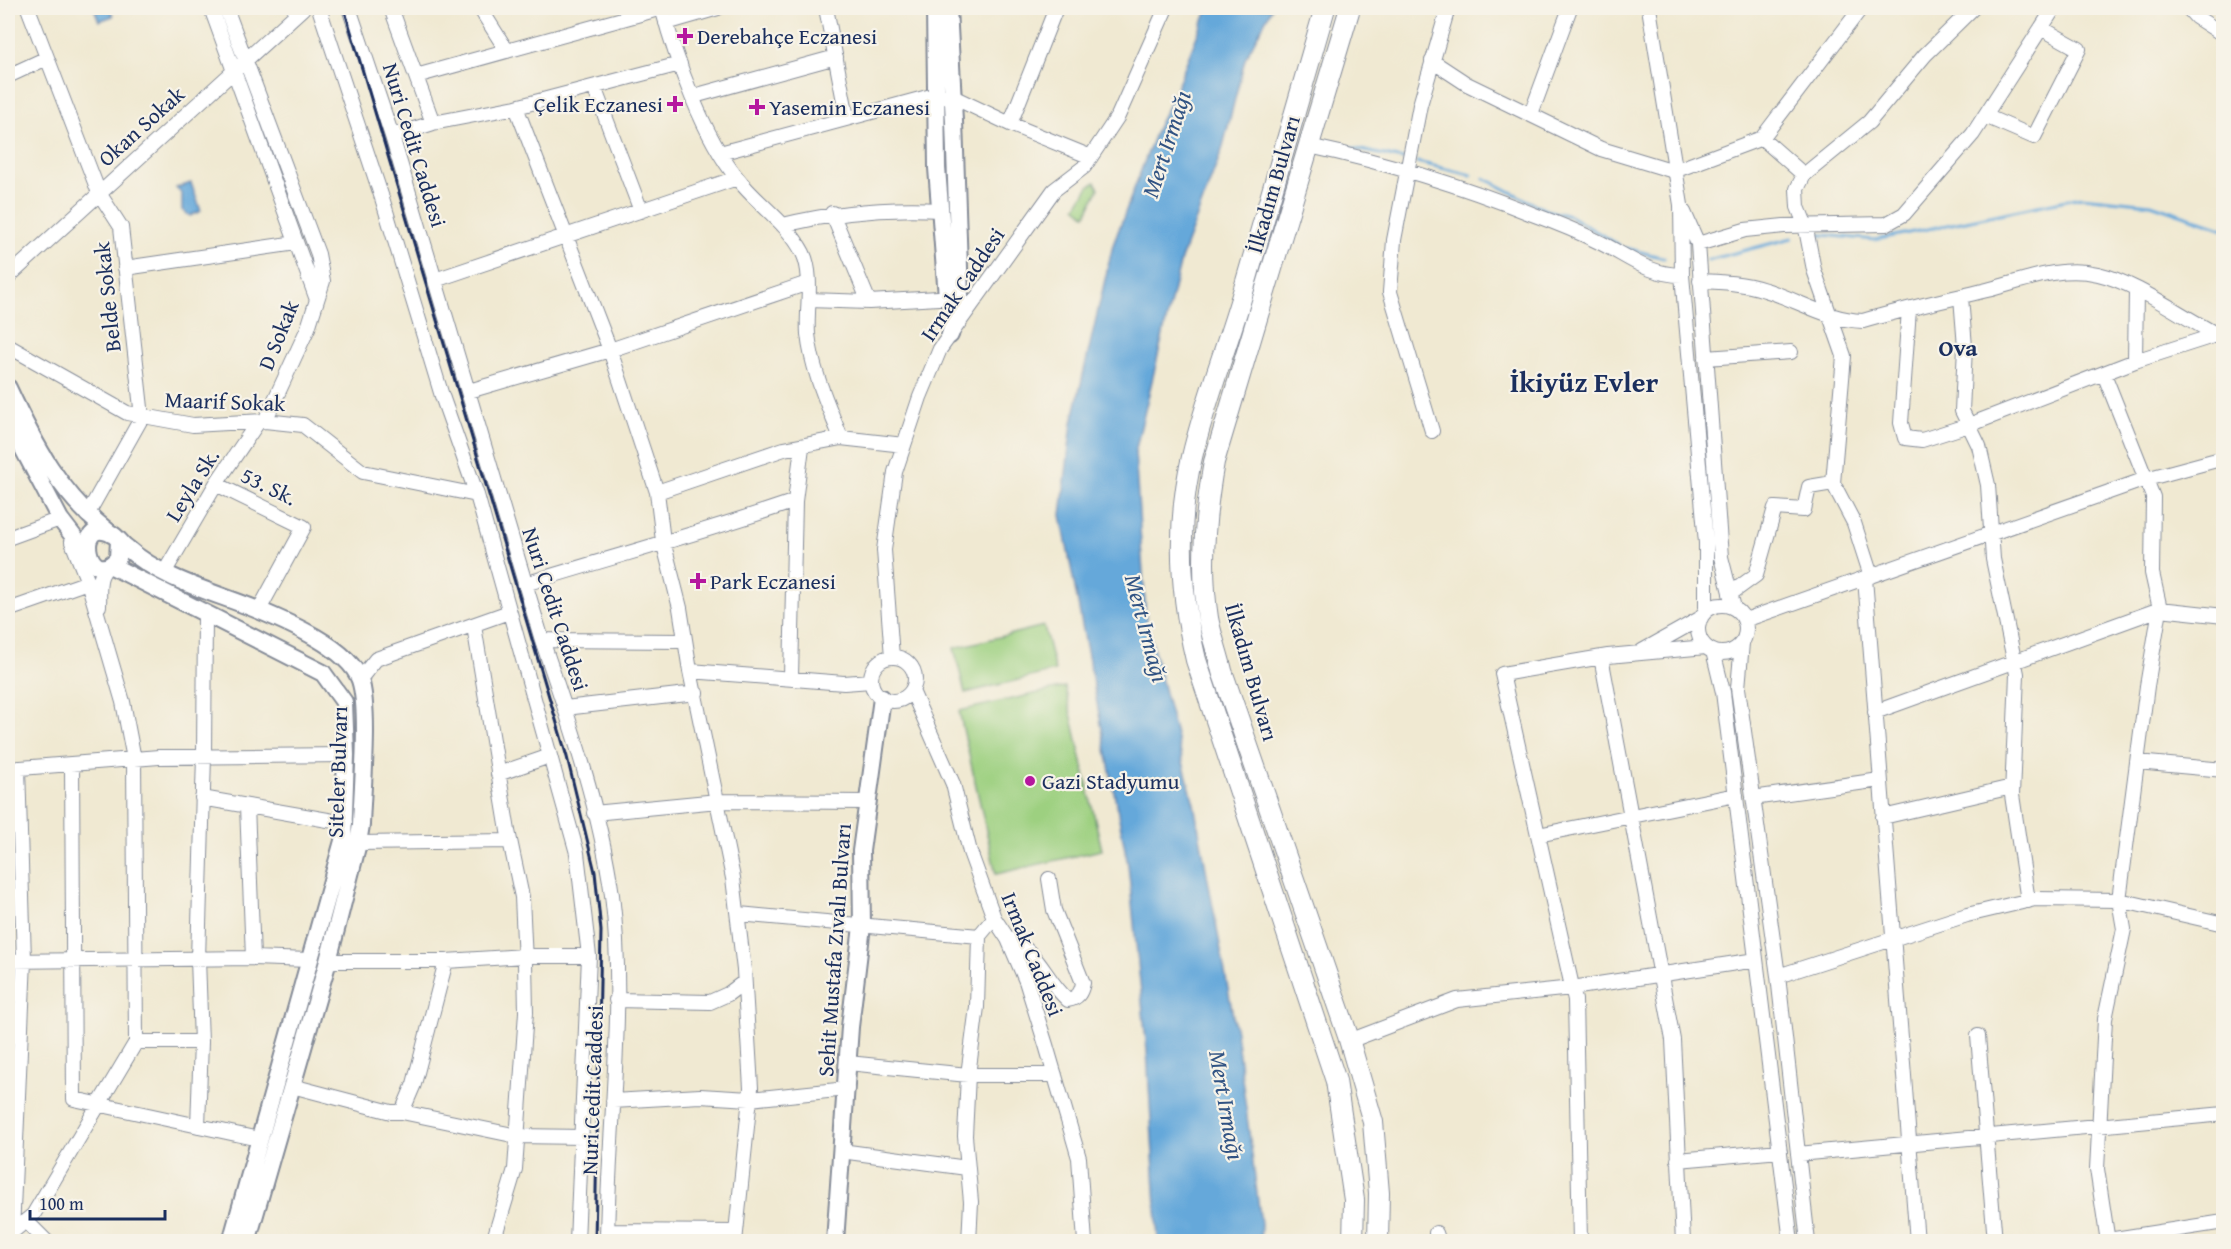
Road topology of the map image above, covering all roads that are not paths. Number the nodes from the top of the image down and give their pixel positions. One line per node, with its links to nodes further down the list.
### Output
1 (28, 8): 30 (street, Belde Sokak)
2 (211, 8): 34 (street)
3 (226, 8): 31 (street, D Sokak)
4 (303, 8): 31 (street, Okan Sokak)
5 (319, 8): 103 (street, Nuri Cedit Caddesi)
6 (349, 8): 47 (street, Nuri Cedit Caddesi)
7 (391, 8): 36 (street)
8 (480, 8): 28 (street)
9 (662, 8): 25 (street); 28 (street)
10 (718, 8): 25 (street)
11 (826, 8): 29 (street)
12 (935, 8): 38 (main road)
13 (948, 8): 40 (main road)
14 (1056, 8): 46 (street)
15 (1166, 8): 51 (street, Irmak Caddesi)
16 (1324, 8): 236 (highway, İlkadım Bulvarı)
17 (1350, 8): 49 (highway, İlkadım Bulvarı)
18 (1448, 8): 32 (street)
19 (1570, 8): 42 (street)
20 (1649, 8): 52 (street)
21 (1861, 8): 48 (street)
22 (1973, 8): 54 (street)
23 (2054, 8): 26 (street)
24 (2188, 8): 27 (street)
25 (666, 23): 33 (street)
26 (2041, 28): 43 (street); 43 (street)
27 (2223, 35)
28 (507, 51): 36 (street)
29 (836, 57): 39 (street); 44 (street)
30 (47, 58): 35 (street); 56 (street, Belde Sokak)
31 (246, 60): 34 (street, Okan Sokak); 73 (street, D Sokak)
32 (1432, 62): 42 (street); 53 (street)
33 (680, 64): 37 (street); 39 (street)
34 (234, 71): 56 (street, Okan Sokak); 64 (street)
35 (8, 76)
36 (416, 76): 45 (street)
37 (594, 87): 41 (street); 59 (street)
38 (935, 95): 40 (street); 44 (street); 58 (main road)
39 (694, 96): 50 (street)
40 (953, 97): 46 (street); 77 (main road)
41 (516, 107): 45 (street); 63 (street)
42 (1531, 114): 52 (street)
43 (1985, 116): 61 (street)
44 (847, 117): 50 (street)
45 (433, 123): 47 (street)
46 (1010, 124): 51 (street)
47 (392, 136): 69 (street, Nuri Cedit Caddesi)
48 (1762, 138): 52 (street); 54 (street)
49 (1309, 146): 53 (street); 197 (highway, İlkadım Bulvarı)
50 (720, 153): 55 (street)
51 (1090, 157): 80 (street, Irmak Caddesi)
52 (1674, 171): 57 (street)
53 (1409, 172): 67 (street); 94 (street)
54 (1804, 175): 61 (street)
55 (737, 178): 59 (street); 62 (street)
56 (99, 193): 66 (street, Belde Sokak); 68 (street, Okan Sokak)
57 (1681, 205): 65 (street); 67 (street)
58 (941, 210): 60 (street); 77 (main road)
59 (641, 212): 63 (street)
60 (832, 213): 62 (street); 76 (street)
61 (1805, 224): 65 (street); 79 (street)
62 (783, 225): 71 (street)
63 (566, 238): 69 (street); 83 (street)
64 (296, 243): 66 (street); 73 (street)
65 (1698, 244): 70 (street)
66 (125, 268): 90 (street, Belde Sokak)
67 (1682, 275): 123 (street)
68 (8, 277)
69 (435, 280): 89 (street, Nuri Cedit Caddesi)
70 (1700, 281): 79 (street); 85 (street)
71 (808, 283): 75 (street); 83 (street)
72 (2136, 290): 74 (street); 81 (street); 86 (street)
73 (316, 297): 92 (street, D Sokak)
74 (1960, 297): 78 (street); 93 (street)
75 (809, 300): 76 (street); 95 (street)
76 (869, 302): 77 (street)
77 (953, 302): 80 (main road)
78 (1909, 309): 79 (street); 93 (street)
79 (1832, 316): 100 (street)
80 (950, 334): 96 (street, Irmak Caddesi)
81 (2220, 336): 86 (street)
82 (8, 346): 90 (street, Maarif Sokak)
83 (610, 350): 89 (street); 102 (street)
84 (1791, 352): 85 (street)
85 (1706, 357): 117 (street)
86 (2135, 360): 87 (street)
87 (2104, 374): 93 (street); 99 (street)
88 (8, 388): 105 (main road, Siteler Bulvarı)
89 (469, 391): 116 (street, Nuri Cedit Caddesi)
90 (142, 417): 92 (street, Maarif Sokak); 105 (street)
91 (8, 420): 106 (main road)
92 (262, 422): 101 (street, Leyla Sk.); 103 (street, Maarif Sokak)
93 (1969, 425): 107 (street)
94 (1432, 431)
95 (842, 438): 96 (street); 97 (street)
96 (904, 445): 133 (street, Irmak Caddesi)
97 (802, 447): 102 (street); 104 (street)
98 (2223, 458): 99 (street)
99 (2146, 479): 107 (street); 118 (street)
100 (1833, 483): 114 (street); 117 (street)
101 (216, 484): 113 (street, Leyla Sk.); 120 (street, 53. Sk.)
102 (657, 492): 110 (street)
103 (477, 495): 121 (street, Nuri Cedit Caddesi)
104 (795, 501): 110 (street); 137 (street)
105 (87, 514): 109 (main road, Siteler Bulvarı)
106 (60, 519): 108 (street); 111 (main road); 115 (street)
107 (1992, 534): 114 (street); 135 (street)
108 (8, 538)
109 (115, 538): 111 (main road); 112 (main road); 113 (main road, Siteler Bulvarı)
110 (663, 541): 116 (street); 129 (street)
111 (87, 554): 112 (main road)
112 (110, 565): 122 (main road, Siteler Bulvarı); 126 (street)
113 (164, 573): 120 (main road, Siteler Bulvarı)
114 (1868, 577): 125 (street); 144 (street)
115 (88, 582): 119 (street); 126 (street)
116 (525, 584): 128 (street, Nuri Cedit Caddesi)
117 (1732, 601): 123 (street); 125 (street)
118 (2160, 609): 124 (street); 135 (street); 149 (street)
119 (8, 610)
120 (259, 610): 138 (main road, Siteler Bulvarı)
121 (509, 612): 127 (street); 147 (street, Nuri Cedit Caddesi)
122 (205, 613): 145 (main road, Siteler Bulvarı); 146 (street)
123 (1703, 614): 131 (street); 132 (street)
124 (2223, 616)
125 (1745, 620): 130 (street)
126 (99, 621): 148 (street)
127 (474, 626): 138 (street); 153 (street)
128 (542, 640): 129 (street); 143 (street, Nuri Cedit Caddesi)
129 (685, 641): 136 (street)
130 (1742, 643): 131 (street); 158 (street)
131 (1710, 649): 132 (street); 156 (street)
132 (1637, 654): 134 (street)
133 (892, 657): 139 (street); 140 (street)
134 (1601, 657): 163 (street); 166 (street)
135 (2015, 663): 144 (street); 155 (street)
136 (690, 671): 137 (street); 141 (street)
137 (791, 677): 139 (street)
138 (360, 679): 168 (main road, Siteler Bulvarı)
139 (871, 681): 142 (street)
140 (912, 691): 142 (street); 173 (street, Irmak Caddesi)
141 (696, 693): 143 (street); 159 (street)
142 (882, 698): 160 (main road, Sehit Mustafa Zıvalı Bulvarı)
143 (565, 708): 162 (street, Nuri Cedit Caddesi)
144 (1875, 712): 154 (street)
145 (346, 755): 146 (street); 165 (main road, Siteler Bulvarı)
146 (204, 756): 148 (street); 157 (street)
147 (550, 756): 153 (street); 180 (street, Nuri Cedit Caddesi)
148 (134, 759): 150 (street); 184 (street)
149 (2137, 762): 152 (street); 170 (street)
150 (72, 764): 151 (street); 188 (street)
151 (13, 769): 183 (street)
152 (2223, 770)
153 (498, 774): 167 (street)
154 (1880, 780): 158 (street); 164 (street)
155 (2012, 787): 164 (street); 171 (street)
156 (1736, 795): 163 (street); 186 (street)
157 (202, 798): 161 (street); 182 (street)
158 (1753, 798): 192 (street)
159 (718, 801): 160 (street); 162 (street); 172 (street)
160 (867, 802): 175 (main road, Sehit Mustafa Zıvalı Bulvarı)
161 (247, 806): 165 (street); 181 (street)
162 (594, 813): 195 (street, Nuri Cedit Caddesi)
163 (1633, 816): 166 (street); 191 (street)
164 (1883, 817): 178 (street)
165 (345, 823): 185 (main road, Siteler Bulvarı)
166 (1538, 835): 194 (street)
167 (510, 841): 168 (street); 179 (street)
168 (358, 843): 189 (main road, Siteler Bulvarı)
169 (1048, 879): 177 (street)
170 (2119, 900): 171 (street); 174 (street); 211 (street)
171 (2028, 901): 178 (street)
172 (739, 914): 175 (street); 193 (street)
173 (994, 918): 176 (street); 177 (street, Irmak Caddesi)
174 (2223, 924)
175 (862, 926): 176 (street); 200 (main road, Sehit Mustafa Zıvalı Bulvarı)
176 (979, 936): 201 (street)
177 (1008, 939): 202 (street, Irmak Caddesi)
178 (1892, 940): 192 (street); 216 (street)
179 (525, 956): 180 (street); 190 (street); 212 (street)
180 (589, 956): 213 (street, Nuri Cedit Caddesi)
181 (253, 958): 182 (street); 185 (street)
182 (198, 959): 184 (street); 199 (street)
183 (24, 960): 187 (street); 188 (street); 224 (street)
184 (137, 960): 188 (street); 198 (street)
185 (309, 960): 215 (main road, Siteler Bulvarı)
186 (1756, 960): 191 (street); 218 (street)
187 (8, 961)
188 (75, 961): 207 (street)
189 (328, 961): 190 (street); 203 (main road, Siteler Bulvarı)
190 (446, 961): 208 (street)
191 (1662, 974): 194 (street); 220 (street)
192 (1778, 976): 219 (street)
193 (744, 982): 195 (street); 205 (street)
194 (1572, 988): 197 (street); 238 (street)
195 (616, 1000): 206 (street, Nuri Cedit Caddesi)
196 (1978, 1036): 214 (street)
197 (1349, 1041): 237 (highway, İlkadım Bulvarı)
198 (136, 1042): 199 (street); 207 (street)
199 (201, 1042): 210 (street)
200 (848, 1063): 201 (street); 204 (main road, Sehit Mustafa Zıvalı Bulvarı)
201 (968, 1075): 202 (street); 221 (street)
202 (1055, 1075): 235 (street, Irmak Caddesi)
203 (292, 1086): 208 (street); 230 (main road, Siteler Bulvarı)
204 (847, 1089): 205 (street); 217 (main road, Sehit Mustafa Zıvalı Bulvarı)
205 (750, 1099): 206 (street); 226 (street)
206 (613, 1101): 225 (street, Nuri Cedit Caddesi)
207 (98, 1105): 210 (street); 222 (street)
208 (402, 1112): 212 (street)
209 (2223, 1114): 211 (street)
210 (198, 1126): 215 (street)
211 (2100, 1126): 214 (street); 227 (street)
212 (517, 1136): 213 (street); 231 (street)
213 (583, 1137): 232 (street, Nuri Cedit Caddesi)
214 (1986, 1137): 216 (street); 243 (street)
215 (259, 1139): 229 (main road, Siteler Bulvarı)
216 (1909, 1144): 219 (street); 242 (street)
217 (841, 1151): 221 (street); 233 (main road, Sehit Mustafa Zıvalı Bulvarı)
218 (1780, 1151): 220 (street); 240 (street)
219 (1798, 1154): 241 (street)
220 (1678, 1160): 239 (street)
221 (967, 1168): 234 (street)
222 (26, 1221): 224 (street); 228 (street)
223 (2223, 1222): 227 (street)
224 (10, 1234)
225 (607, 1236): 226 (street)
226 (735, 1237)
227 (2108, 1241)
228 (47, 1242)
229 (231, 1242)
230 (247, 1242)
231 (493, 1242)
232 (577, 1242)
233 (836, 1242)
234 (969, 1242)
235 (1085, 1242)
236 (1353, 1242)
237 (1378, 1242)
238 (1580, 1242)
239 (1683, 1242)
240 (1791, 1242)
241 (1808, 1242)
242 (1917, 1242)
243 (1995, 1242)

